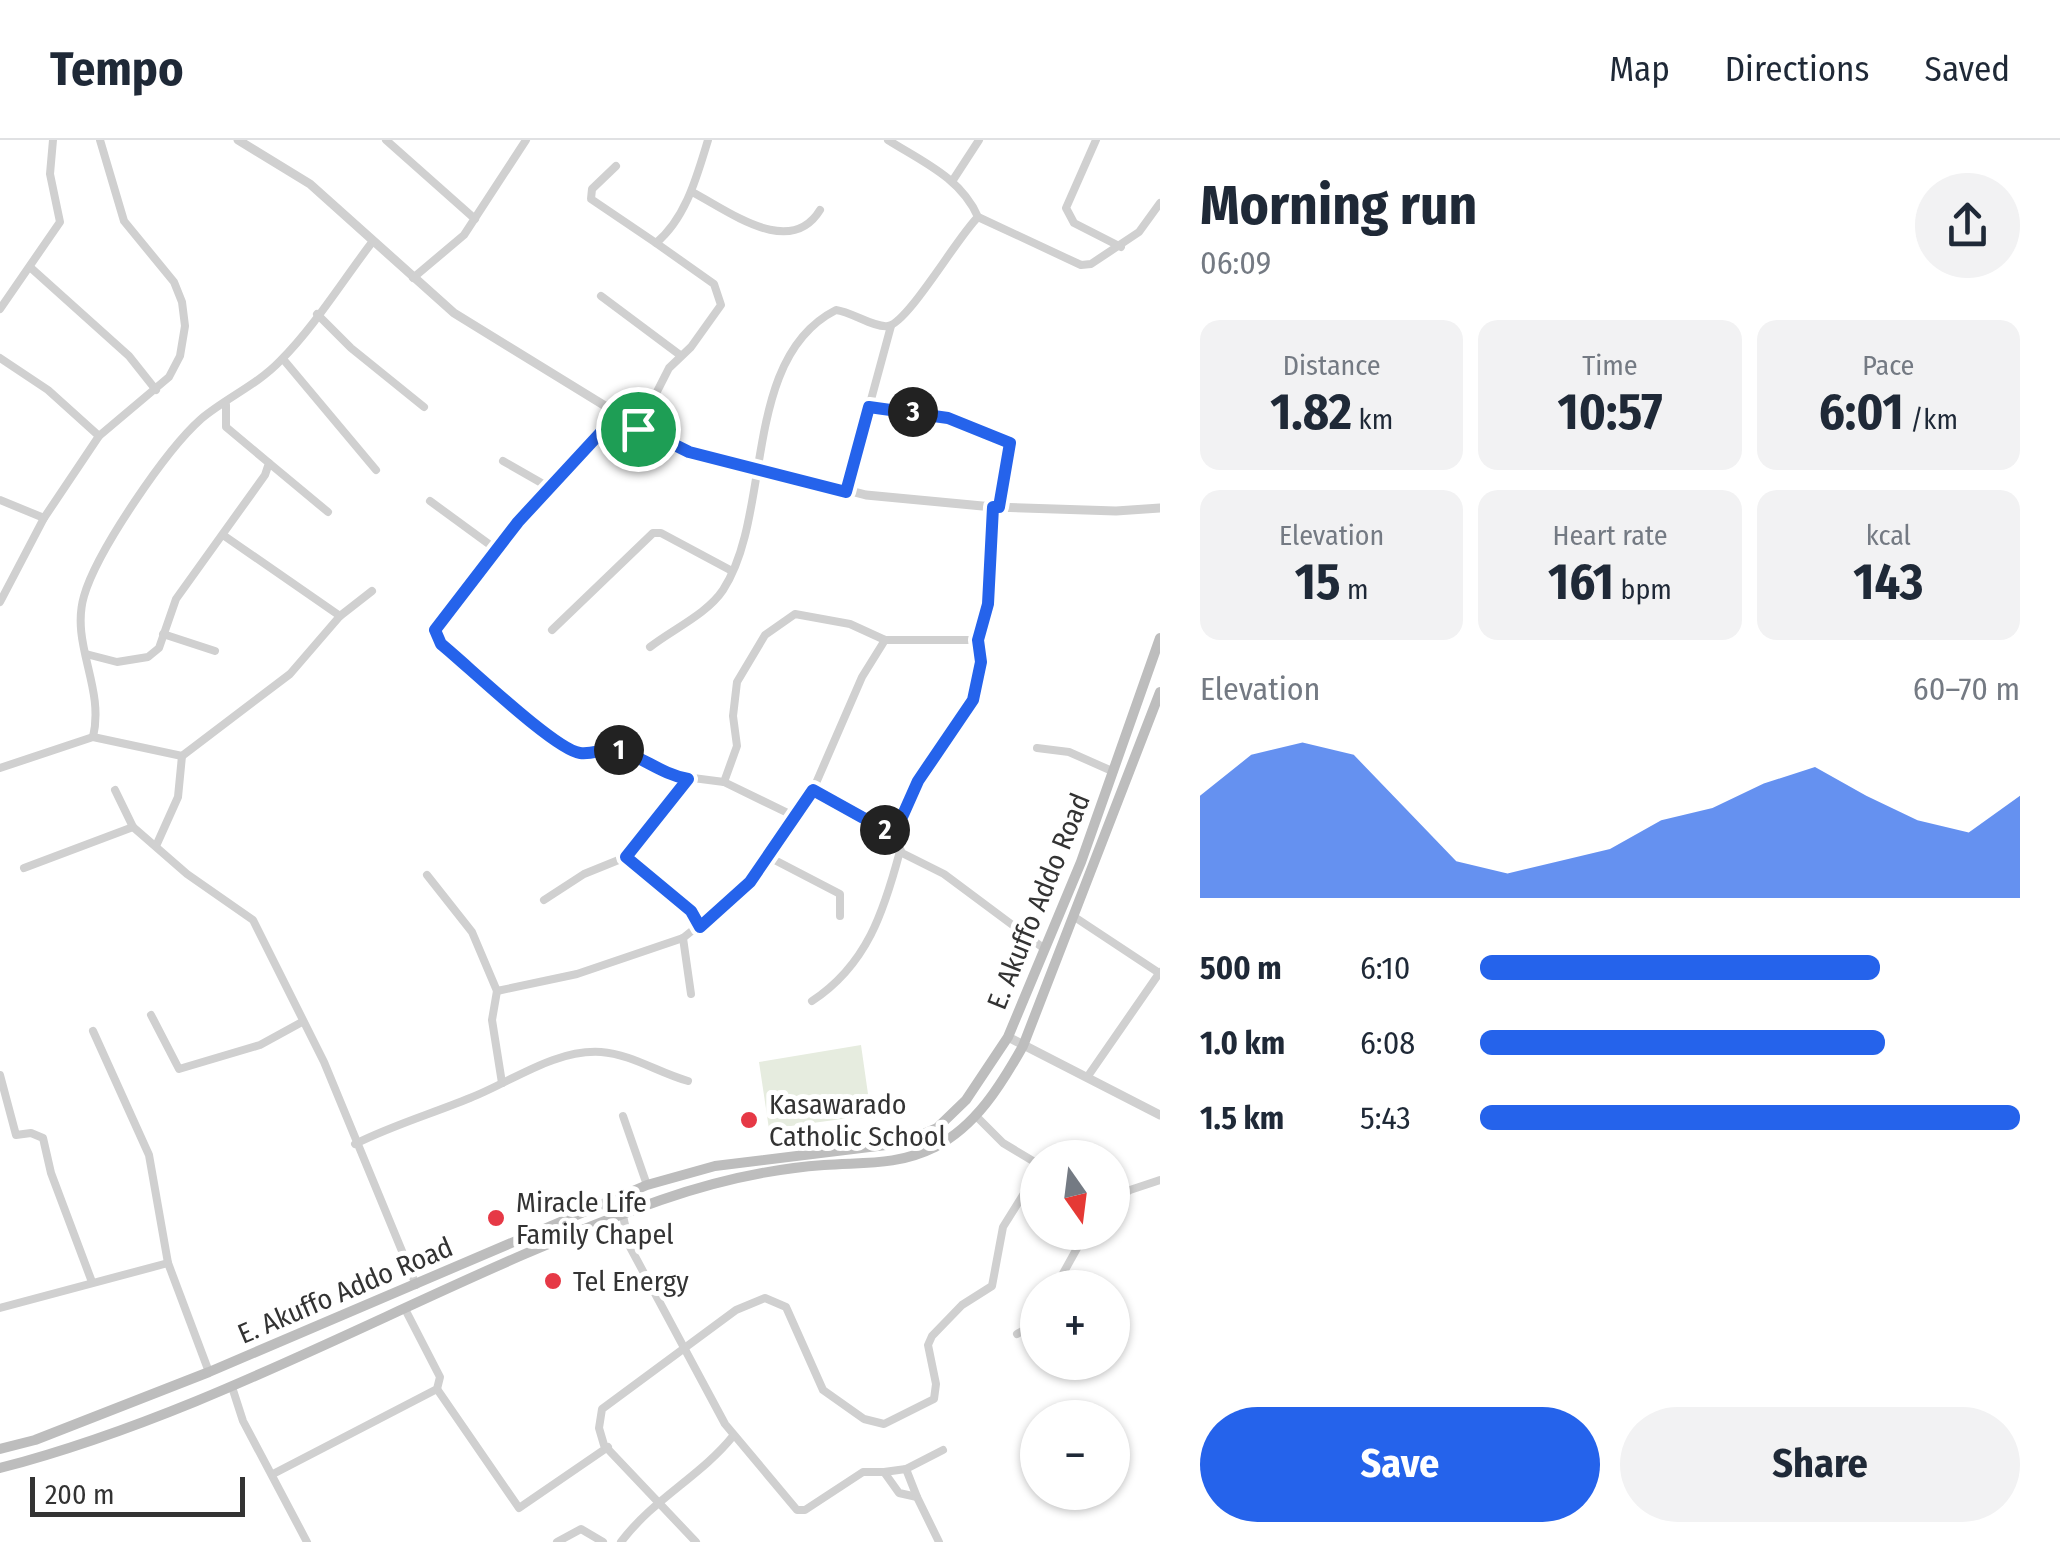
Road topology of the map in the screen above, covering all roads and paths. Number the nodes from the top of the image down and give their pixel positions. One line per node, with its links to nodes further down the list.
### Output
1 (53, 140): 20 (street)
2 (100, 140): 29 (street)
3 (238, 140): 17 (street)
4 (386, 140): 16 (street)
5 (526, 140): 16 (street)
6 (708, 140): 12 (street)
7 (888, 140): 11 (street)
8 (979, 140): 11 (street)
9 (1096, 140): 19 (street)
10 (616, 166): 18 (street)
11 (953, 180): 15 (street)
12 (692, 192): 14 (street); 18 (street)
13 (1160, 203): 19 (street)
14 (820, 210)
15 (978, 217): 19 (street); 25 (street)
16 (475, 220): 21 (street)
17 (373, 240): 21 (street); 24 (street)
18 (656, 243): 26 (street)
19 (1121, 247)
20 (32, 268): 23 (street); 29 (street)
21 (413, 278): 33 (street)
22 (600, 296): 26 (street)
23 (0, 309)
24 (317, 314): 28 (street); 31 (street)
25 (891, 326): 32 (street); 39 (street)
26 (680, 356): 34 (street)
27 (0, 358): 35 (street)
28 (283, 358): 30 (street); 38 (street)
29 (156, 390): 35 (street)
30 (226, 405): 37 (street); 61 (street)
31 (424, 406)
32 (869, 407): 41 (street); 44 (street)
33 (616, 416): 34 (street); 40 (street)
34 (638, 429): 39 (street)
35 (99, 436): 47 (street)
36 (504, 461): 40 (street)
37 (269, 463): 46 (street); 48 (street)
38 (376, 470)
39 (757, 470): 41 (street); 50 (street)
40 (552, 489): 49 (street)
41 (846, 492): 44 (street)
42 (0, 500): 47 (street)
43 (430, 501): 49 (street)
44 (996, 507): 45 (street); 58 (street)
45 (1160, 508)
46 (328, 512)
47 (44, 518): 52 (street)
48 (223, 535): 53 (street); 55 (street)
49 (497, 550): 68 (street)
50 (732, 571): 54 (street); 59 (street)
51 (372, 591): 53 (street)
52 (0, 602)
53 (340, 616): 65 (street)
54 (552, 630)
55 (163, 634): 60 (street); 61 (street)
56 (1160, 638): 67 (main road, E. Akuffo Addo Road)
57 (885, 640): 58 (street); 69 (street); 71 (street)
58 (978, 640): 74 (street)
59 (650, 646)
60 (215, 652)
61 (86, 654): 63 (street)
62 (1160, 692): 83 (main road, E. Akuffo Addo Road)
63 (92, 736): 65 (street); 66 (street)
64 (1037, 748): 67 (street)
65 (182, 756): 75 (street)
66 (0, 768)
67 (1112, 771): 86 (main road, E. Akuffo Addo Road)
68 (688, 779): 69 (street); 78 (street)
69 (724, 782): 72 (street)
70 (116, 790): 73 (street)
71 (813, 790): 72 (street); 74 (street)
72 (794, 816): 77 (street)
73 (133, 828): 75 (street); 79 (street)
74 (894, 835): 76 (street)
75 (156, 846): 92 (street)
76 (900, 850): 86 (street); 90 (street)
77 (765, 855): 82 (street); 84 (street)
78 (626, 857): 81 (street); 84 (street)
79 (24, 868)
80 (427, 875): 88 (street)
81 (544, 900)
82 (840, 916)
83 (1073, 916): 87 (street); 95 (main road, E. Akuffo Addo Road)
84 (700, 927): 85 (street)
85 (683, 938): 88 (street); 89 (street)
86 (1042, 947): 94 (main road, E. Akuffo Addo Road)
87 (1160, 973): 97 (street)
88 (497, 992): 99 (street)
89 (691, 994)
90 (812, 1001)
91 (151, 1015): 92 (street)
92 (302, 1022): 103 (street)
93 (93, 1031): 110 (street)
94 (1008, 1037): 95 (street); 106 (main road, E. Akuffo Addo Road)
95 (1023, 1046): 97 (street); 100 (main road, E. Akuffo Addo Road)
96 (0, 1076): 111 (street)
97 (1088, 1076): 101 (street)
98 (688, 1081): 99 (street)
99 (502, 1083): 103 (street)
100 (975, 1115): 104 (street); 109 (main road, E. Akuffo Addo Road)
101 (1160, 1115)
102 (623, 1116): 106 (street)
103 (355, 1144): 112 (street)
104 (1020, 1155)
105 (1160, 1180): 107 (street)
106 (647, 1185): 112 (main road, E. Akuffo Addo Road)
107 (1130, 1190)
108 (1020, 1198): 117 (street)
109 (623, 1216): 114 (main road, E. Akuffo Addo Road); 117 (street)
110 (168, 1263): 111 (street); 118 (street)
111 (92, 1282): 113 (street)
112 (416, 1284): 118 (main road, E. Akuffo Addo Road)
113 (0, 1308)
114 (406, 1311): 119 (main road, E. Akuffo Addo Road); 120 (street)
115 (1020, 1332): 116 (street)
116 (1016, 1334)
117 (683, 1351): 121 (street); 122 (street)
118 (209, 1372): 123 (main road, E. Akuffo Addo Road)
119 (232, 1387): 125 (main road, E. Akuffo Addo Road); 128 (street)
120 (437, 1389): 122 (street); 128 (street)
121 (733, 1436): 127 (street); 130 (street)
122 (608, 1447): 130 (street)
123 (0, 1449)
124 (943, 1450): 126 (street)
125 (0, 1468)
126 (906, 1469): 127 (street); 129 (street)
127 (884, 1472): 129 (street)
128 (273, 1474): 131 (street)
129 (917, 1497): 136 (street)
130 (656, 1501): 134 (street); 135 (street)
131 (307, 1542)
132 (557, 1542): 133 (street)
133 (603, 1542)
134 (621, 1542)
135 (696, 1542)
136 (939, 1542)

